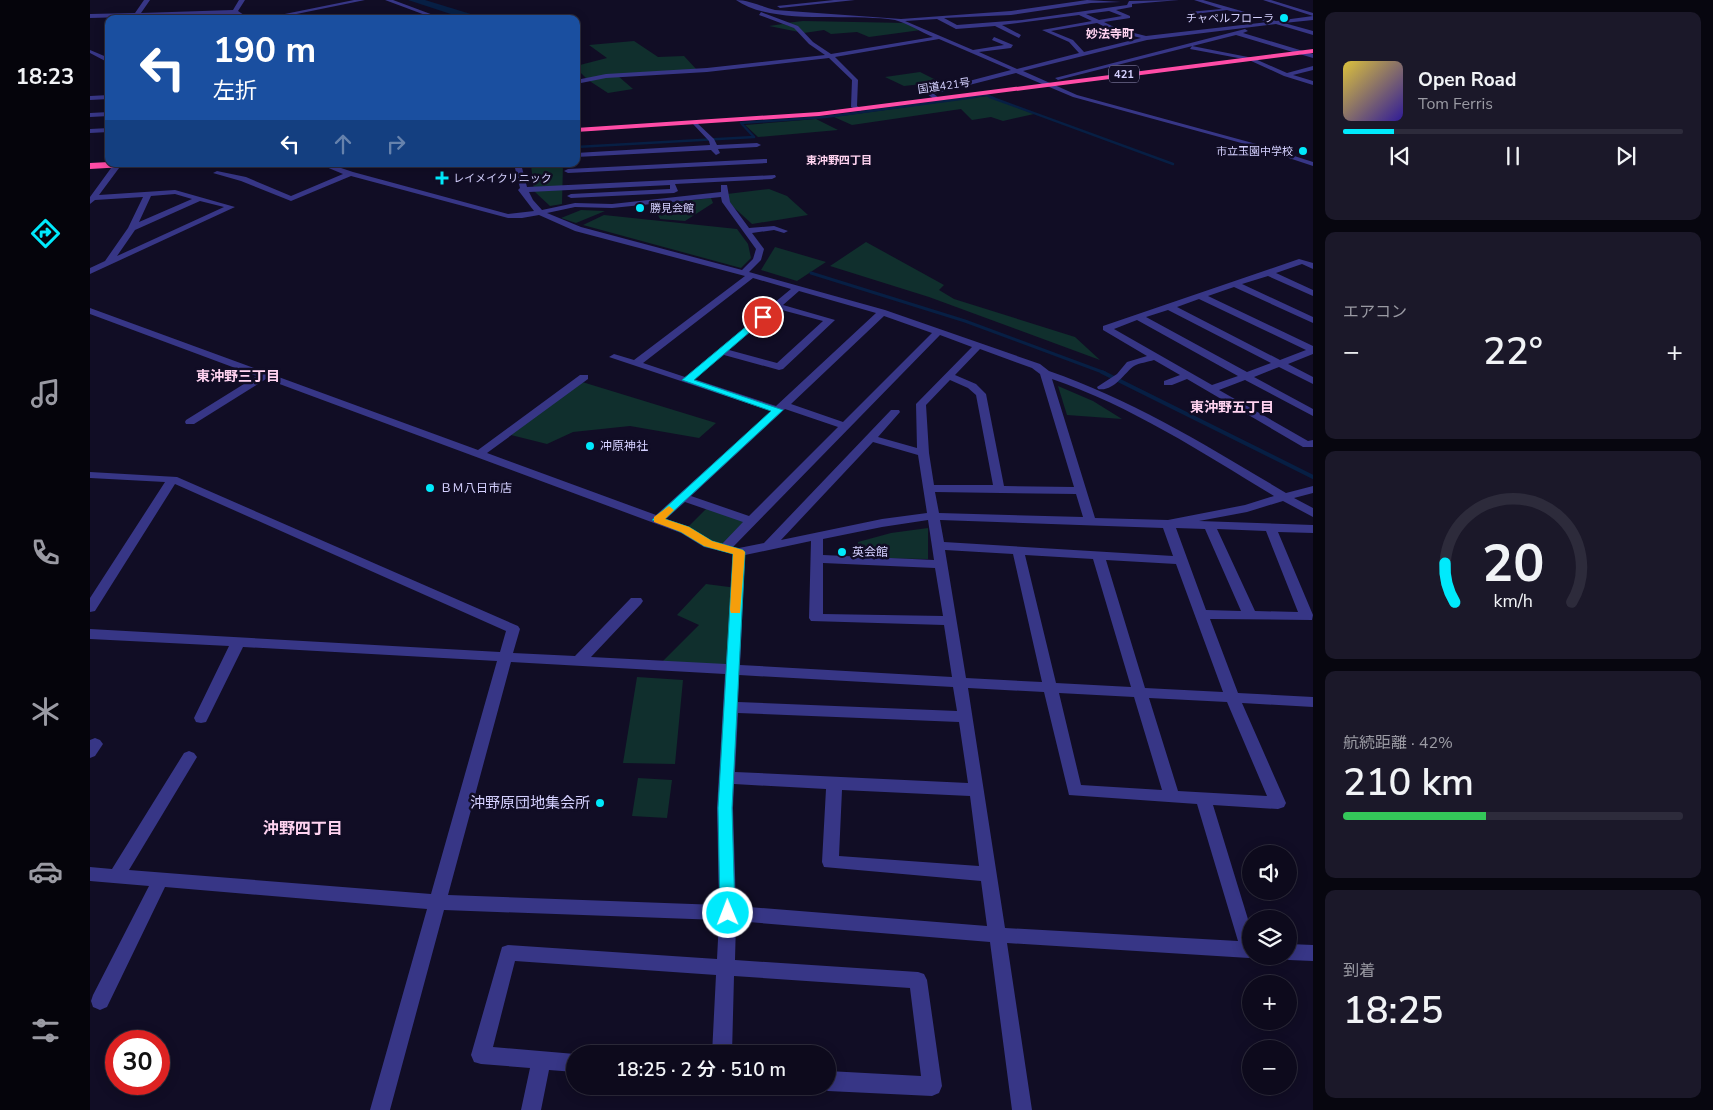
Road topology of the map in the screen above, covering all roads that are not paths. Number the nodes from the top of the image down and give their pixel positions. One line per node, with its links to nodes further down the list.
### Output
1 (147, 0): 26 (street)
2 (242, 0): 22 (street)
3 (362, 0): 15 (street)
4 (388, 0): 30 (street)
5 (739, 0): 17 (street)
6 (846, 0): 14 (street); 17 (street)
7 (1176, 0): 12 (street)
8 (1197, 0): 20 (street)
9 (1266, 0): 35 (street)
10 (1048, 1): 16 (street)
11 (1100, 1): 12 (street); 16 (street)
12 (1127, 1): 19 (street)
13 (317, 2): 15 (street)
14 (853, 2)
15 (336, 5): 29 (street)
16 (1063, 5): 23 (street); 24 (street)
17 (763, 9): 33 (street); 61 (street)
18 (861, 9): 33 (street)
19 (1110, 9): 24 (street); 39 (street)
20 (1230, 9): 25 (street); 40 (street)
21 (968, 10): 34 (street)
22 (235, 12): 27 (street); 28 (street)
23 (1011, 13): 34 (street); 38 (street)
24 (1079, 13): 38 (street); 39 (street)
25 (1188, 14)
26 (137, 15)
27 (161, 15)
28 (241, 15)
29 (283, 15)
30 (431, 15)
31 (90, 16): 32 (street)
32 (105, 16)
33 (870, 16): 37 (street)
34 (981, 16): 36 (street)
35 (1313, 17): 40 (street)
36 (939, 18): 37 (street); 43 (street)
37 (897, 19): 51 (street)
38 (1025, 22): 41 (street); 46 (street)
39 (1098, 22): 46 (street); 52 (street)
40 (1274, 22): 42 (street); 45 (street); 49 (street)
41 (996, 24): 43 (street); 50 (street)
42 (1242, 26): 44 (street); 45 (street)
43 (956, 27): 47 (street)
44 (1220, 28): 48 (street); 52 (street)
45 (1253, 29): 48 (street)
46 (1045, 30): 60 (street)
47 (969, 33)
48 (1237, 33): 54 (street); 59 (street)
49 (1313, 33)
50 (1019, 36)
51 (942, 38): 57 (street); 61 (street)
52 (1145, 38): 54 (street); 60 (street)
53 (994, 39): 57 (street)
54 (1185, 47): 64 (street); 65 (street)
55 (100, 49): 56 (street)
56 (91, 51): 63 (street)
57 (975, 51): 67 (street)
58 (1313, 51): 59 (highway, 国道421号 / 421)
59 (1303, 53): 62 (street); 64 (highway, 国道421号 / 421)
60 (1080, 55): 65 (street); 67 (street)
61 (829, 56): 71 (street); 79 (street)
62 (1313, 56)
63 (105, 59)
64 (1251, 59): 68 (highway, 国道421号 / 421); 69 (street)
65 (1101, 68): 68 (street); 70 (street)
66 (1313, 68): 69 (street)
67 (1019, 70): 73 (street); 77 (street)
68 (1124, 74): 73 (highway, 国道421号 / 421)
69 (1286, 75): 72 (street)
70 (1058, 78)
71 (580, 81)
72 (1313, 83)
73 (1047, 84): 77 (highway, 国道421号 / 421); 78 (street)
74 (105, 97): 76 (street)
75 (1114, 97): 78 (street)
76 (90, 98)
77 (936, 98): 79 (highway, 国道421号 / 421)
78 (1096, 102): 83 (street)
79 (860, 109): 84 (highway, 国道421号 / 421)
80 (105, 114): 81 (street)
81 (90, 115)
82 (1186, 119): 83 (street)
83 (1174, 123): 93 (street)
84 (696, 124): 86 (highway, 国道421号 / 421); 89 (street)
85 (105, 130): 87 (street)
86 (580, 130)
87 (90, 131)
88 (757, 145): 89 (street)
89 (715, 147): 90 (street); 92 (street)
90 (580, 155)
91 (764, 160): 92 (street)
92 (719, 163): 100 (street); 104 (street)
93 (1313, 164)
94 (105, 165): 95 (highway)
95 (90, 166)
96 (116, 167): 110 (street)
97 (331, 167): 102 (street)
98 (520, 167): 106 (street)
99 (568, 167): 105 (street)
100 (580, 167)
101 (217, 173): 102 (street)
102 (350, 174): 112 (street)
103 (772, 177): 104 (street)
104 (724, 180): 105 (street); 108 (street)
105 (570, 188): 106 (street)
106 (522, 190): 112 (street)
107 (148, 194): 109 (street); 110 (street); 111 (street)
108 (724, 194): 112 (street); 115 (street)
109 (200, 198): 113 (street); 117 (street)
110 (92, 200)
111 (140, 210): 113 (street); 114 (street)
112 (537, 212): 121 (street)
113 (161, 216): 114 (street)
114 (132, 228): 117 (street)
115 (746, 230): 116 (street); 121 (street)
116 (784, 231)
117 (108, 263): 119 (street)
118 (1313, 266): 120 (street)
119 (90, 271)
120 (1269, 273): 122 (street); 124 (street)
121 (748, 274): 123 (street); 138 (street)
122 (1236, 285): 125 (street); 131 (street)
123 (798, 288): 126 (street); 129 (street)
124 (1313, 293)
125 (1202, 297): 127 (street); 134 (street)
126 (776, 306): 135 (street); 135 (street)
127 (1170, 307): 130 (street); 139 (street)
128 (90, 311): 141 (street)
129 (882, 312): 132 (street); 151 (street)
130 (1138, 317): 136 (street); 144 (street)
131 (1313, 320)
132 (939, 331): 133 (street); 155 (street)
133 (978, 346): 140 (street); 143 (street)
134 (1313, 350): 139 (street)
135 (722, 351): 146 (street)
136 (1156, 356): 142 (street); 149 (street)
137 (614, 357): 138 (street)
138 (635, 364): 146 (street)
139 (1279, 364): 144 (street); 147 (street)
140 (1045, 373): 165 (street); 166 (street)
141 (266, 375): 154 (street); 159 (street)
142 (1189, 375): 148 (street); 150 (street)
143 (950, 376): 158 (street); 163 (street)
144 (1245, 376): 150 (street); 153 (street)
145 (584, 377): 159 (street)
146 (687, 380): 151 (street)
147 (1313, 381)
148 (1168, 383)
149 (1102, 387)
150 (1212, 389): 157 (street)
151 (781, 407): 155 (street); 167 (street)
152 (895, 412): 156 (street)
153 (1313, 413)
154 (190, 422)
155 (844, 426): 172 (street)
156 (870, 438): 158 (street); 179 (street)
157 (1313, 443)
158 (923, 453): 162 (street)
159 (479, 454): 170 (street)
160 (90, 475): 161 (street)
161 (174, 479): 188 (street); 194 (street)
162 (929, 488): 163 (street); 169 (street)
163 (999, 489): 165 (street)
164 (1313, 489): 166 (street)
165 (1080, 491): 171 (street)
166 (1282, 496): 168 (street); 173 (street)
167 (683, 497): 170 (street); 172 (street)
168 (1313, 513)
169 (933, 516): 171 (street); 177 (street); 178 (street)
170 (658, 520): 180 (street)
171 (1090, 520): 173 (street)
172 (751, 521): 180 (street)
173 (1168, 524): 174 (street); 185 (street)
174 (1209, 525): 175 (street); 190 (street)
175 (1270, 526): 176 (street); 190 (street)
176 (1313, 529)
177 (817, 537): 179 (street); 184 (street)
178 (938, 546): 181 (street); 186 (street)
179 (766, 548): 182 (street)
180 (724, 549): 182 (street)
181 (1018, 550): 183 (street); 198 (street)
182 (739, 552): 196 (street)
183 (1098, 555): 185 (street); 199 (street)
184 (818, 559): 186 (street); 191 (street)
185 (1182, 560): 189 (street)
186 (941, 564): 191 (street)
187 (636, 601): 195 (street)
188 (90, 608)
189 (1201, 614): 190 (street); 200 (street)
190 (1250, 615)
191 (950, 621): 197 (street)
192 (90, 634): 193 (street)
193 (238, 643): 194 (street); 204 (street)
194 (504, 658): 195 (street); 215 (street)
195 (578, 662): 196 (street)
196 (732, 670): 197 (street); 202 (street)
197 (960, 683): 198 (street); 203 (street)
198 (1051, 688): 199 (street); 209 (street)
199 (1140, 693): 200 (street); 209 (street)
200 (1232, 697): 201 (street); 210 (street)
201 (1313, 702)
202 (732, 707): 203 (street); 206 (street)
203 (965, 717): 208 (street)
204 (201, 718)
205 (189, 756): 213 (street)
206 (727, 778): 207 (street); 216 (street)
207 (834, 784): 208 (street); 212 (street)
208 (977, 790): 212 (street)
209 (1172, 798): 210 (street)
210 (1203, 799): 217 (street)
211 (90, 874): 213 (street)
212 (988, 874): 218 (street)
213 (117, 876): 214 (street)
214 (161, 879): 215 (street); 223 (street)
215 (436, 902): 216 (street); 228 (street)
216 (728, 913): 218 (street); 222 (street)
217 (1242, 924)
218 (998, 935): 219 (street); 230 (street)
219 (1242, 950)
220 (1297, 952): 221 (street)
221 (1313, 953)
222 (726, 967): 224 (street); 225 (street); 227 (street)
223 (100, 1001)
224 (722, 1045)
225 (541, 1060): 226 (street); 229 (street)
226 (566, 1062)
227 (836, 1080)
228 (380, 1110)
229 (531, 1110)
230 (1022, 1110)

